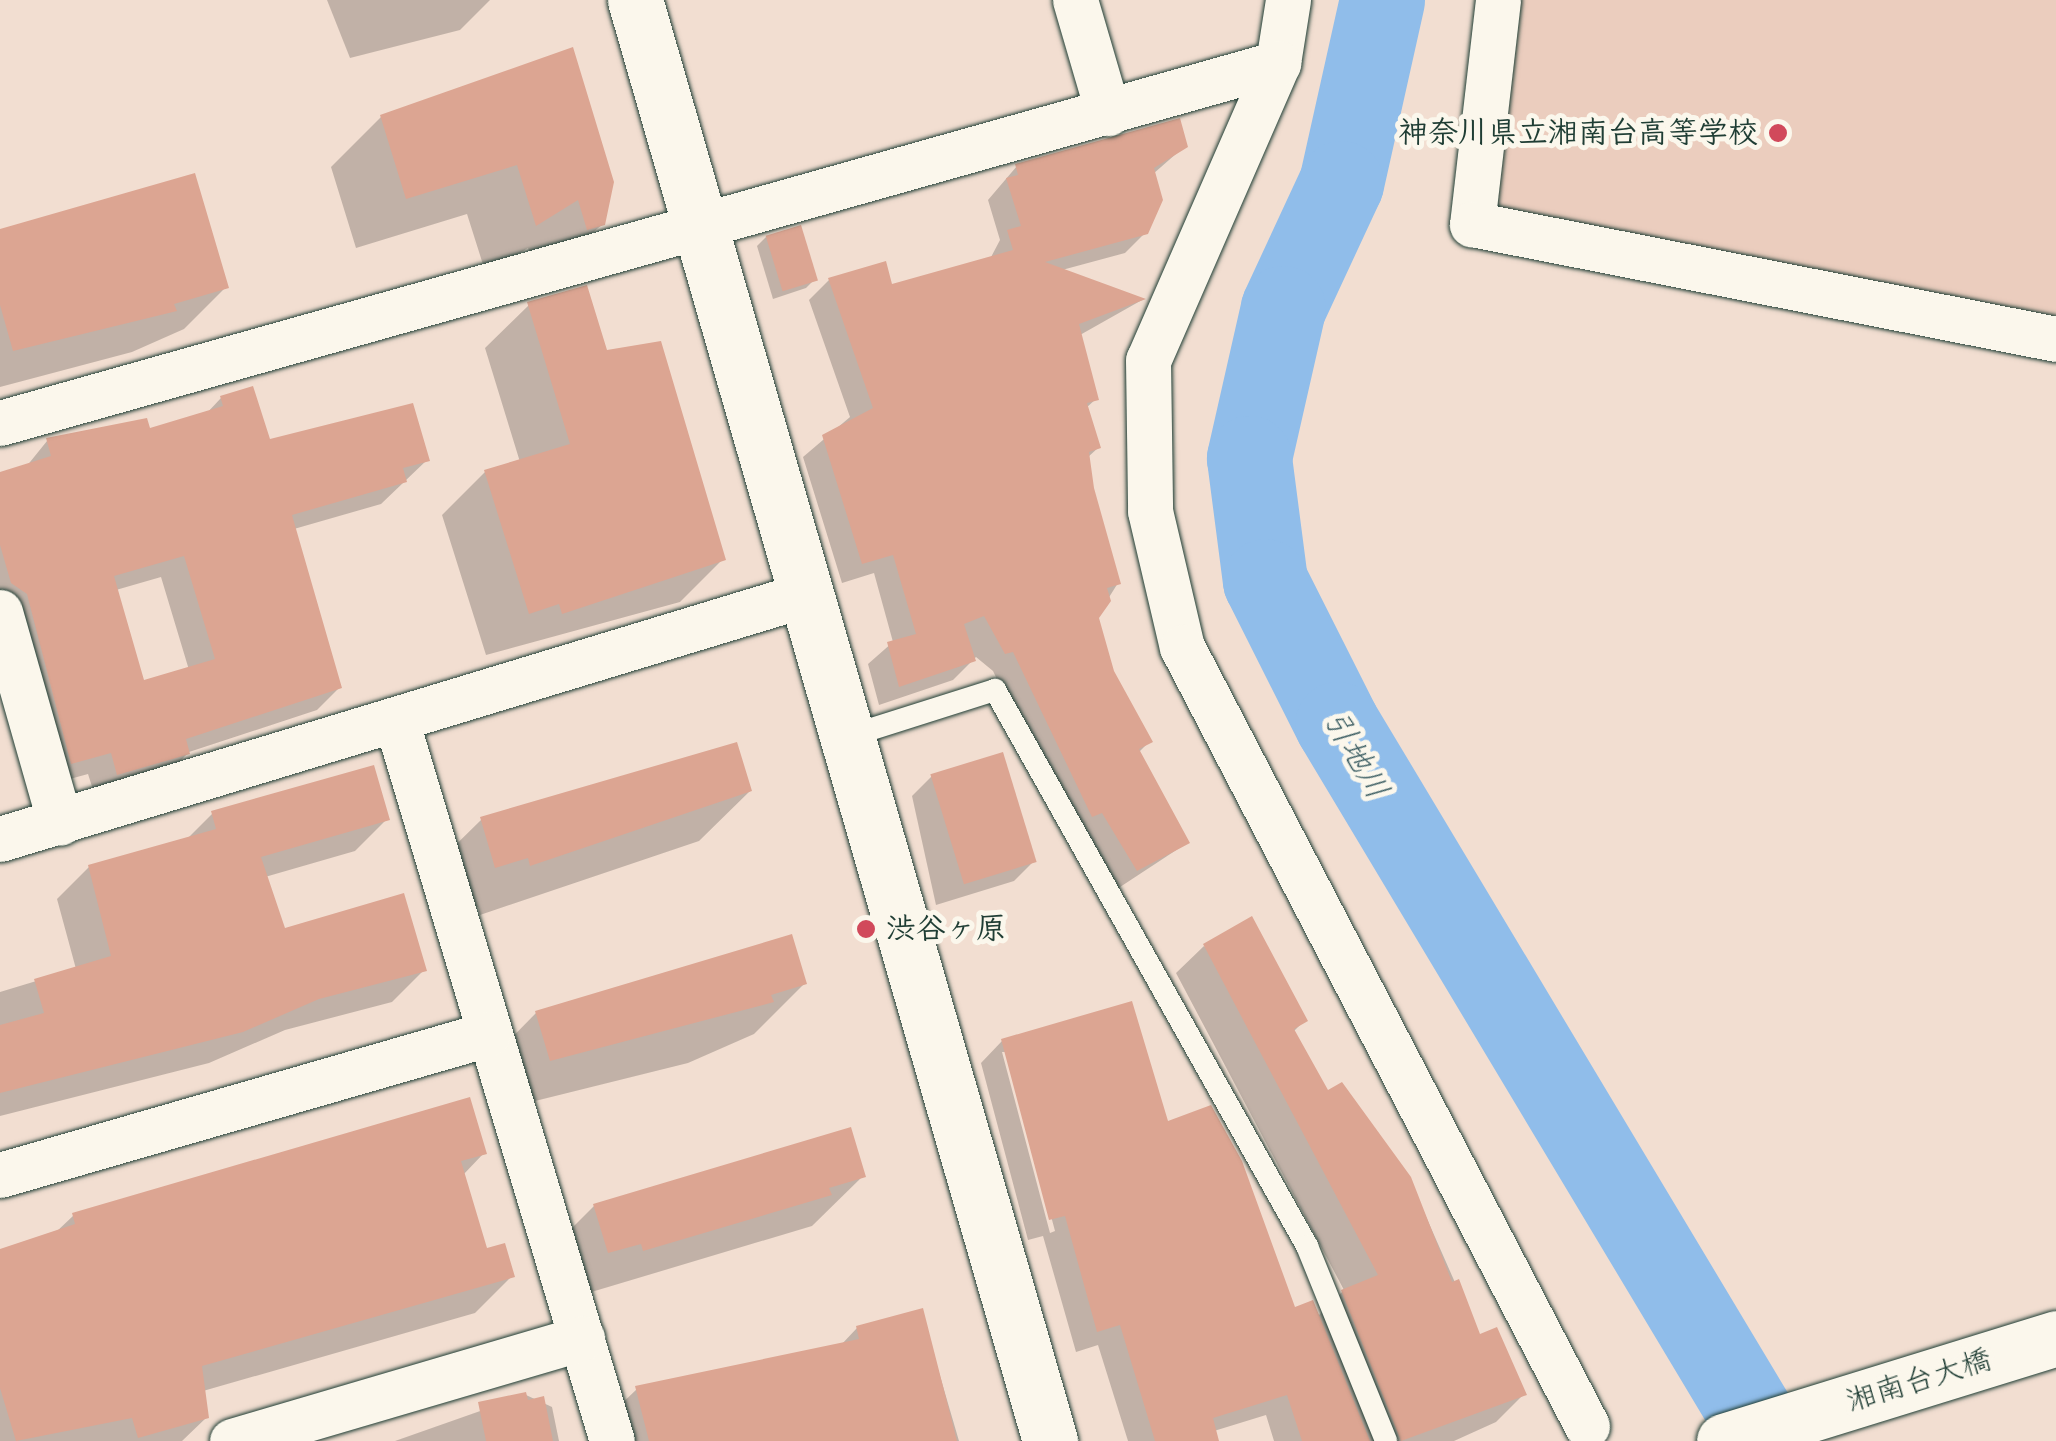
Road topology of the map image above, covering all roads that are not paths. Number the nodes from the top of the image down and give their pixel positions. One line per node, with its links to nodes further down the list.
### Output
1 (634, 0): 7 (street)
2 (1075, 0): 6 (street)
3 (1288, 0): 5 (street)
4 (1498, 0): 8 (street)
5 (1278, 64): 6 (street); 20 (street)
6 (1108, 113): 7 (street)
7 (701, 230): 9 (street); 10 (street)
8 (2056, 340)
9 (0, 424)
10 (807, 594): 12 (street); 13 (street)
11 (0, 612): 14 (street)
12 (397, 724): 14 (street); 16 (street)
13 (852, 735): 23 (street); 24 (lane)
14 (60, 823): 15 (street)
15 (0, 839)
16 (488, 1034): 17 (street); 18 (street)
17 (0, 1175)
18 (582, 1338): 21 (street); 22 (street)
19 (2056, 1338): 25 (street, 湘南台大橋)
20 (1588, 1426)
21 (232, 1441)
22 (612, 1441)
23 (1050, 1441)
24 (1386, 1441)
25 (1724, 1441)

